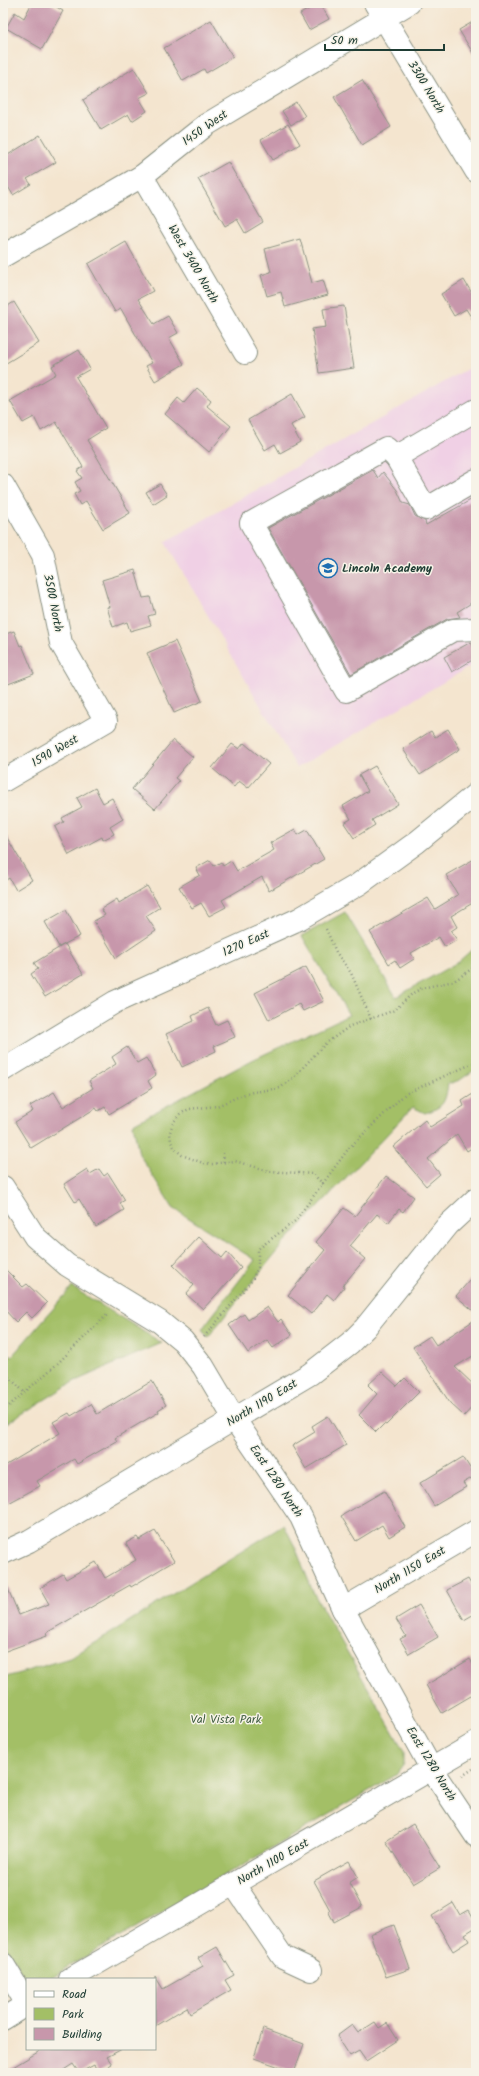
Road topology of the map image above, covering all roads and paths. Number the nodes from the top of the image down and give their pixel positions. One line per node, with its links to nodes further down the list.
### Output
1 (409, 3): 2 (street, 1450 West)
2 (380, 10): 3 (street, 3300 North); 4 (street, 1450 West)
3 (476, 172)
4 (142, 176): 5 (street, 1450 West); 6 (street, West 3400 North)
5 (3, 256)
6 (245, 353)
7 (476, 410): 8 (street)
8 (396, 457): 9 (street); 11 (street)
9 (476, 480)
10 (3, 484): 12 (street, 3500 North)
11 (476, 629)
12 (106, 721): 13 (street, 1590 West)
13 (3, 781)
14 (476, 794): 19 (street, 1270 East)
15 (326, 929): 17 (path)
16 (476, 966): 17 (path)
17 (371, 1019): 21 (path)
18 (476, 1062): 22 (path)
19 (3, 1070)
20 (223, 1153): 21 (path)
21 (224, 1162): 22 (path)
22 (323, 1184): 26 (path)
23 (3, 1187): 30 (street, East 1280 North)
24 (476, 1198): 30 (street, North 1190 East)
25 (107, 1315): 28 (path)
26 (204, 1337)
27 (3, 1371): 28 (path)
28 (25, 1393): 29 (path)
29 (3, 1411)
30 (235, 1420): 32 (street, North 1190 East); 33 (street, East 1280 North)
31 (476, 1531): 33 (street, North 1150 East)
32 (3, 1553)
33 (343, 1609): 36 (street, East 1280 North)
34 (476, 1743): 36 (street, North 1100 East)
35 (476, 1767): 37 (path)
36 (432, 1770): 38 (street, East 1280 North); 39 (street, North 1100 East)
37 (462, 1776)
38 (476, 1836)
39 (234, 1885): 41 (street); 42 (street, North 1100 East)
40 (3, 1964): 43 (street)
41 (311, 1970)
42 (72, 1978)
43 (26, 2002)
44 (26, 2005): 45 (street)
45 (3, 2019)

